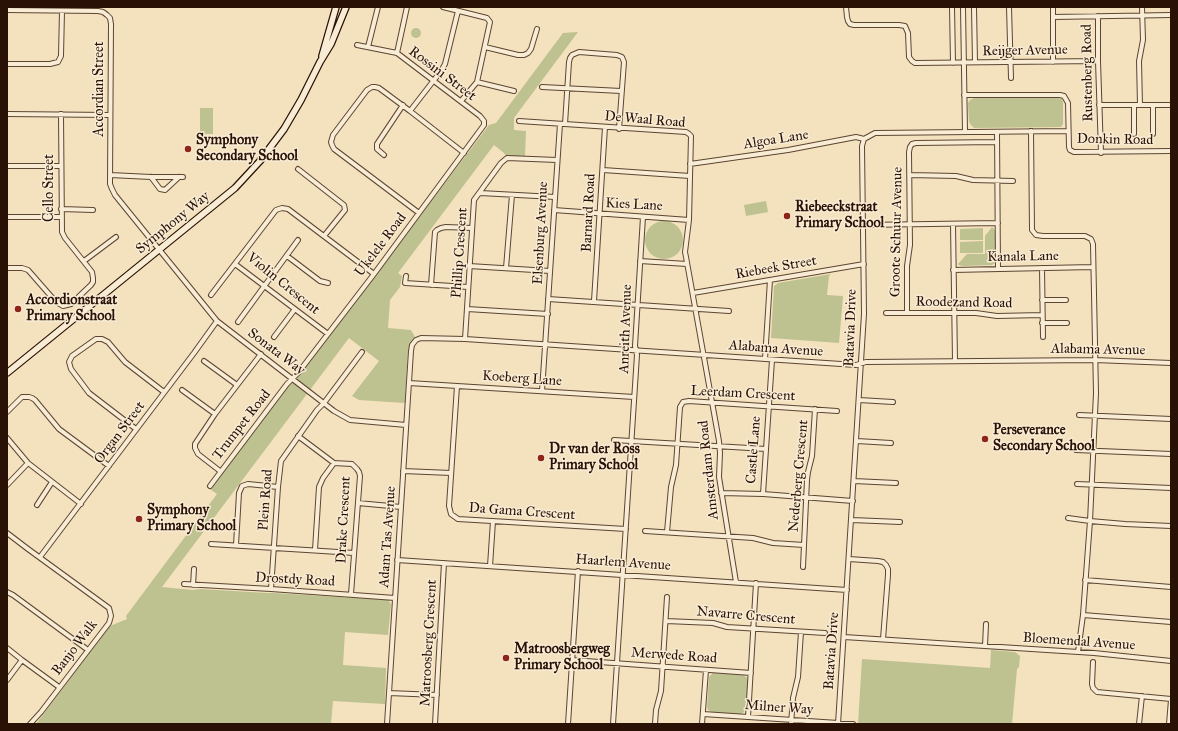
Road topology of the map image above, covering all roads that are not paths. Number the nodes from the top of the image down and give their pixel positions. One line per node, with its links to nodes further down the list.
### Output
1 (336, 7): 26 (main road, Symphony Way)
2 (346, 7): 26 (main road, Symphony Way)
3 (378, 7): 22 (street)
4 (407, 7): 24 (street)
5 (443, 7): 15 (street)
6 (846, 7): 31 (street, Reijger Avenue)
7 (952, 7): 31 (street)
8 (963, 7): 27 (street)
9 (974, 7): 28 (street)
10 (1009, 7): 29 (street)
11 (1052, 7): 19 (street)
12 (1142, 7): 18 (street)
13 (7, 10): 14 (street, Accordian Street)
14 (62, 11): 32 (street); 51 (street, Accordian Street)
15 (458, 11): 23 (street); 34 (street)
16 (1171, 15): 18 (street)
17 (1098, 16): 18 (street); 19 (street); 25 (street, Rustenberg Road)
18 (1142, 16): 44 (street)
19 (1053, 17): 30 (street)
20 (537, 29): 23 (street)
21 (357, 45): 22 (street, Rossini Street)
22 (368, 47): 24 (street, Rossini Street)
23 (485, 47): 35 (street)
24 (397, 53): 34 (street, Rossini Street)
25 (1098, 61): 30 (street, Reijger Avenue); 43 (street, Rustenberg Road)
26 (320, 62): 102 (main road, Symphony Way)
27 (964, 62): 28 (street, Reijger Avenue); 31 (street, Reijger Avenue); 40 (street)
28 (975, 62): 29 (street, Reijger Avenue)
29 (1010, 62): 30 (street, Reijger Avenue); 33 (street)
30 (1053, 62)
31 (953, 63)
32 (7, 64)
33 (1011, 78)
34 (433, 81): 41 (street, Rossini Street); 48 (street)
35 (477, 82): 38 (street); 41 (street)
36 (542, 87): 37 (street)
37 (568, 89): 39 (street); 39 (street); 55 (street)
38 (514, 90)
39 (621, 91): 57 (street)
40 (964, 95): 58 (street, Donkin Road); 59 (street)
41 (461, 101): 53 (street, Rossini Street)
42 (402, 105): 48 (street); 69 (street); 88 (street)
43 (1099, 105): 47 (street); 68 (street, Rustenberg Road)
44 (1140, 105): 45 (street); 47 (street)
45 (1153, 105): 46 (street); 63 (street)
46 (1169, 105)
47 (1134, 106): 62 (street)
48 (410, 111): 67 (street)
49 (7, 114): 50 (street)
50 (61, 114): 51 (street); 73 (street, Cello Street)
51 (110, 115): 76 (street, Accordian Street)
52 (519, 121): 54 (street, De Waal Road)
53 (485, 124): 67 (street, Ukelele Road)
54 (560, 124): 55 (street, De Waal Road); 70 (street, Elsenburg Avenue)
55 (565, 124): 56 (street, De Waal Road)
56 (605, 127): 57 (street, De Waal Road); 75 (street, Barnard Road)
57 (619, 129): 71 (street, De Waal Road)
58 (1068, 131): 61 (street); 68 (street, Donkin Road)
59 (965, 132): 60 (street); 64 (street)
60 (997, 132): 61 (street); 65 (street)
61 (1031, 132): 110 (street)
62 (1134, 134)
63 (1153, 134)
64 (864, 139): 71 (street, Algoa Lane); 97 (street, Batavia Drive)
65 (997, 142): 78 (street, Groote Schuur Avenue); 80 (street)
66 (1171, 151): 68 (street, Donkin Road)
67 (464, 152): 88 (street, Ukelele Road)
68 (1101, 152)
69 (384, 155)
70 (557, 160): 82 (street, Phillip Crescent); 84 (street, Elsenburg Avenue)
71 (690, 164): 77 (street, De Waal Road)
72 (7, 166): 73 (street)
73 (61, 166): 85 (street, Cello Street)
74 (298, 169): 99 (street)
75 (602, 170): 77 (street); 89 (street, Barnard Road)
76 (110, 176): 79 (street); 102 (street, Accordian Street)
77 (690, 176): 93 (street, De Waal Road)
78 (910, 176): 80 (street); 94 (street, Groote Schuur Avenue)
79 (151, 177): 79 (street)
80 (998, 180): 81 (street); 96 (street)
81 (1013, 181)
82 (480, 193): 83 (street); 98 (street, Phillip Crescent)
83 (512, 195): 84 (street); 112 (street)
84 (555, 197): 87 (street, Elsenburg Avenue)
85 (61, 209): 86 (street); 91 (street, Cello Street)
86 (93, 210)
87 (554, 210): 89 (street, Kies Lane); 116 (street, Elsenburg Avenue)
88 (419, 213): 117 (street, Ukelele Road)
89 (600, 214): 92 (street, Kies Lane); 129 (street, Barnard Road)
90 (7, 217): 91 (street)
91 (61, 217): 105 (street, Cello Street)
92 (643, 217): 93 (street, Kies Lane); 104 (street, Anreith Avenue)
93 (688, 220): 107 (street, De Waal Road)
94 (910, 224): 95 (street); 97 (street); 137 (street, Groote Schuur Avenue)
95 (953, 224): 96 (street); 115 (street)
96 (998, 224): 114 (street)
97 (863, 225): 108 (street, Batavia Drive)
98 (472, 228): 109 (street, Phillip Crescent); 121 (street)
99 (324, 236): 106 (street, Violin Crescent); 117 (street, Violin Crescent)
100 (116, 237): 105 (street)
101 (298, 240): 103 (street)
102 (159, 250): 140 (street, Sonata Way); 161 (main road, Symphony Way)
103 (287, 256): 120 (street); 122 (street)
104 (640, 260): 107 (street); 130 (street, Anreith Avenue)
105 (84, 261): 111 (street, Cello Street)
106 (235, 264): 122 (street, Violin Crescent); 125 (street)
107 (687, 264): 124 (street, De Waal Road)
108 (864, 264): 119 (street, Riebeek Street); 159 (street, Batavia Drive)
109 (469, 266): 112 (street); 123 (street, Phillip Crescent)
110 (1093, 267): 113 (street, Kanala Lane); 156 (street)
111 (7, 268)
112 (506, 268): 116 (street)
113 (1042, 268): 114 (street, Kanala Lane); 127 (street)
114 (998, 269): 115 (street, Kanala Lane)
115 (953, 270): 135 (street)
116 (550, 271): 126 (street, Elsenburg Avenue)
117 (374, 274): 144 (street, Ukelele Road)
118 (406, 276): 121 (street)
119 (770, 280): 124 (street, Riebeek Street); 154 (street)
120 (328, 283)
121 (431, 285): 123 (street)
122 (265, 286): 132 (street, Violin Crescent); 141 (street)
123 (468, 287): 133 (street, Phillip Crescent)
124 (693, 294): 131 (street, Amsterdam Road)
125 (211, 295)
126 (548, 299): 129 (street); 138 (street, Elsenburg Avenue)
127 (1042, 300): 128 (street); 139 (street)
128 (1066, 300)
129 (594, 301): 130 (street)
130 (638, 304): 131 (street); 150 (street, Anreith Avenue)
131 (696, 308): 134 (street); 153 (street, Amsterdam Road)
132 (295, 309): 144 (street, Violin Crescent); 145 (street)
133 (467, 309): 138 (street); 147 (street, Phillip Crescent)
134 (729, 311)
135 (953, 312): 137 (street, Roodezand Road); 139 (street, Roodezand Road); 158 (street)
136 (886, 313): 137 (street, Roodezand Road)
137 (907, 313)
138 (548, 314): 148 (street, Elsenburg Avenue)
139 (1042, 315): 143 (street)
140 (217, 321): 152 (street, Sonata Way); 168 (street, Organ Street)
141 (238, 322)
142 (1067, 323): 143 (street)
143 (1042, 324): 146 (street)
144 (328, 334): 162 (street, Ukelele Road)
145 (274, 337)
146 (1043, 337)
147 (465, 339): 148 (street, Alabama Avenue); 149 (street, Alabama Avenue)
148 (545, 345): 150 (street, Alabama Avenue); 167 (street, Elsenburg Avenue)
149 (411, 351): 163 (street, Adam Tas Avenue)
150 (636, 351): 153 (street, Alabama Avenue); 169 (street, Anreith Avenue)
151 (362, 352): 173 (street, Plein Road)
152 (261, 354): 162 (street, Sonata Way); 164 (street)
153 (704, 355): 154 (street, Alabama Avenue); 171 (street, Amsterdam Road)
154 (765, 359): 155 (street, Alabama Avenue)
155 (772, 360): 159 (street, Alabama Avenue); 174 (street, Castle Lane)
156 (1096, 360): 158 (street, Alabama Avenue); 160 (street, Alabama Avenue); 180 (street)
157 (204, 361): 164 (street)
158 (955, 361): 159 (street, Alabama Avenue)
159 (862, 363): 170 (street, Batavia Drive)
160 (1171, 363)
161 (7, 373)
162 (293, 379): 173 (street, Sonata Way); 199 (street, Trumpet Road)
163 (409, 383): 165 (street, Koeberg Lane); 182 (street, Adam Tas Avenue)
164 (237, 385): 178 (street)
165 (457, 386): 167 (street, Koeberg Lane); 201 (street, Da Gama Crescent)
166 (182, 390): 178 (street)
167 (542, 391): 169 (street, Koeberg Lane)
168 (164, 392): 183 (street, Organ Street); 183 (street)
169 (634, 397): 187 (street, Anreith Avenue)
170 (859, 400): 172 (street); 188 (street, Batavia Drive)
171 (713, 402): 174 (street, Leerdam Crescent); 190 (street, Leerdam Crescent); 191 (street, Amsterdam Road)
172 (893, 402)
173 (324, 403): 182 (street, Sonata Way); 184 (street, Plein Road)
174 (768, 406): 175 (street, Leerdam Crescent); 192 (street, Castle Lane)
175 (815, 409): 176 (street, Leerdam Crescent); 213 (street, Nederberg Crescent)
176 (837, 411)
177 (7, 412): 198 (street)
178 (215, 414): 199 (street)
179 (1079, 415): 180 (street)
180 (1095, 415): 181 (street); 194 (street)
181 (1171, 419)
182 (406, 425): 200 (street, Adam Tas Avenue)
183 (136, 429): 198 (street, Organ Street)
184 (298, 436): 197 (street, Drake Crescent); 209 (street, Plein Road)
185 (8, 440): 196 (street)
186 (614, 440): 187 (street)
187 (632, 441): 190 (street); 225 (street, Anreith Avenue)
188 (857, 441): 189 (street); 202 (street, Batavia Drive)
189 (891, 443)
190 (677, 444): 191 (street); 227 (street, Leerdam Crescent)
191 (720, 447): 192 (street); 211 (street, Amsterdam Road)
192 (766, 449): 212 (street, Castle Lane)
193 (1076, 450): 194 (street)
194 (1093, 450): 195 (street); 207 (street)
195 (1171, 454)
196 (28, 463): 203 (street); 206 (street)
197 (334, 463): 215 (street, Drake Crescent); 234 (street)
198 (109, 466): 216 (street, Organ Street)
199 (220, 471): 208 (street, Trumpet Road)
200 (403, 471): 201 (street); 218 (street, Adam Tas Avenue)
201 (451, 474): 221 (street, Da Gama Crescent)
202 (854, 481): 204 (street); 214 (street, Batavia Drive)
203 (52, 482): 216 (street); 217 (street)
204 (896, 483)
205 (1076, 484): 207 (street)
206 (7, 485)
207 (1092, 485): 210 (street); 222 (street)
208 (210, 486)
209 (278, 486): 231 (street); 233 (street, Plein Road)
210 (1171, 488)
211 (721, 493): 212 (street); 229 (street, Amsterdam Road)
212 (763, 494): 213 (street)
213 (806, 498): 214 (street); 232 (street, Nederberg Crescent)
214 (853, 501): 220 (street, Batavia Drive)
215 (358, 503): 218 (street); 235 (street, Drake Crescent)
216 (80, 504): 236 (street, Organ Street)
217 (37, 505)
218 (401, 507): 237 (street, Adam Tas Avenue)
219 (1068, 518): 222 (street)
220 (852, 520): 223 (street); 238 (street, Batavia Drive)
221 (493, 521): 225 (street, Da Gama Crescent); 240 (street)
222 (1090, 521): 224 (street); 245 (street)
223 (900, 522)
224 (1171, 526)
225 (626, 529): 244 (street, Anreith Avenue)
226 (645, 531): 227 (street, Nederberg Crescent)
227 (667, 532): 229 (street, Nederberg Crescent)
228 (7, 533): 236 (street, Banjo Walk)
229 (728, 536): 232 (street, Nederberg Crescent); 246 (street, Amsterdam Road)
230 (211, 544): 231 (street)
231 (236, 545): 233 (street)
232 (804, 545): 241 (street, Nederberg Crescent)
233 (274, 547): 234 (street); 251 (street, Plein Road)
234 (315, 550): 235 (street)
235 (354, 553): 254 (street, Drake Crescent)
236 (40, 557): 268 (street, Banjo Walk)
237 (398, 560): 239 (street, Haarlem Avenue); 256 (street, Adam Tas Avenue)
238 (849, 560): 252 (street, Batavia Drive); 265 (street)
239 (444, 563): 240 (street, Haarlem Avenue); 281 (street, Matroosberg Crescent)
240 (490, 566): 243 (street, Haarlem Avenue)
241 (803, 567)
242 (194, 569): 249 (street)
243 (578, 571): 244 (street, Haarlem Avenue); 271 (street)
244 (623, 574): 246 (street, Haarlem Avenue); 274 (street, Anreith Avenue)
245 (1085, 580): 250 (street); 257 (street)
246 (736, 582): 247 (street, Haarlem Avenue)
247 (756, 583): 252 (street, Haarlem Avenue); 261 (street)
248 (184, 584): 249 (street, Drostdy Road)
249 (193, 585): 251 (street, Drostdy Road)
250 (1171, 587)
251 (271, 589): 254 (street, Drostdy Road)
252 (847, 590): 264 (street, Batavia Drive)
253 (7, 592): 268 (street)
254 (351, 594): 256 (street, Drostdy Road)
255 (667, 597): 258 (street)
256 (395, 598): 280 (street, Adam Tas Avenue)
257 (1082, 614): 259 (street); 269 (street)
258 (666, 621): 261 (street, Navarre Crescent); 275 (street)
259 (1171, 622)
260 (986, 624): 266 (street)
261 (753, 629): 262 (street, Navarre Crescent); 277 (street)
262 (801, 632): 263 (street, Navarre Crescent); 286 (street)
263 (825, 633)
264 (844, 637): 265 (street, Bloemendal Avenue); 294 (street, Batavia Drive)
265 (884, 639): 266 (street, Bloemendal Avenue)
266 (985, 646): 269 (street, Bloemendal Avenue)
267 (7, 648): 270 (street)
268 (88, 650): 279 (street, Banjo Walk)
269 (1078, 652): 272 (street, Bloemendal Avenue)
270 (22, 660): 278 (street); 279 (street)
271 (572, 660): 274 (street, Merwede Road); 290 (street)
272 (1171, 661)
273 (1093, 662): 282 (street)
274 (617, 663): 275 (street, Merwede Road); 291 (street, Anreith Avenue)
275 (663, 666): 276 (street, Merwede Road); 292 (street)
276 (706, 670): 277 (street, Merwede Road); 284 (street)
277 (751, 673): 285 (street)
278 (7, 680)
279 (59, 687): 287 (street, Banjo Walk)
280 (389, 693): 281 (street); 288 (street, Adam Tas Avenue)
281 (437, 695): 289 (street, Matroosberg Crescent)
282 (1142, 696): 283 (street); 296 (street)
283 (1171, 699): 297 (street)
284 (703, 714): 285 (street, Milner Way); 293 (street)
285 (748, 717): 286 (street, Milner Way)
286 (792, 722): 294 (street, Milner Way)
287 (30, 724)
288 (387, 724)
289 (435, 724)
290 (568, 724)
291 (613, 724)
292 (655, 724)
293 (702, 724)
294 (838, 724): 295 (street, Milner Way)
295 (853, 724)
296 (1139, 724)
297 (1169, 724)

